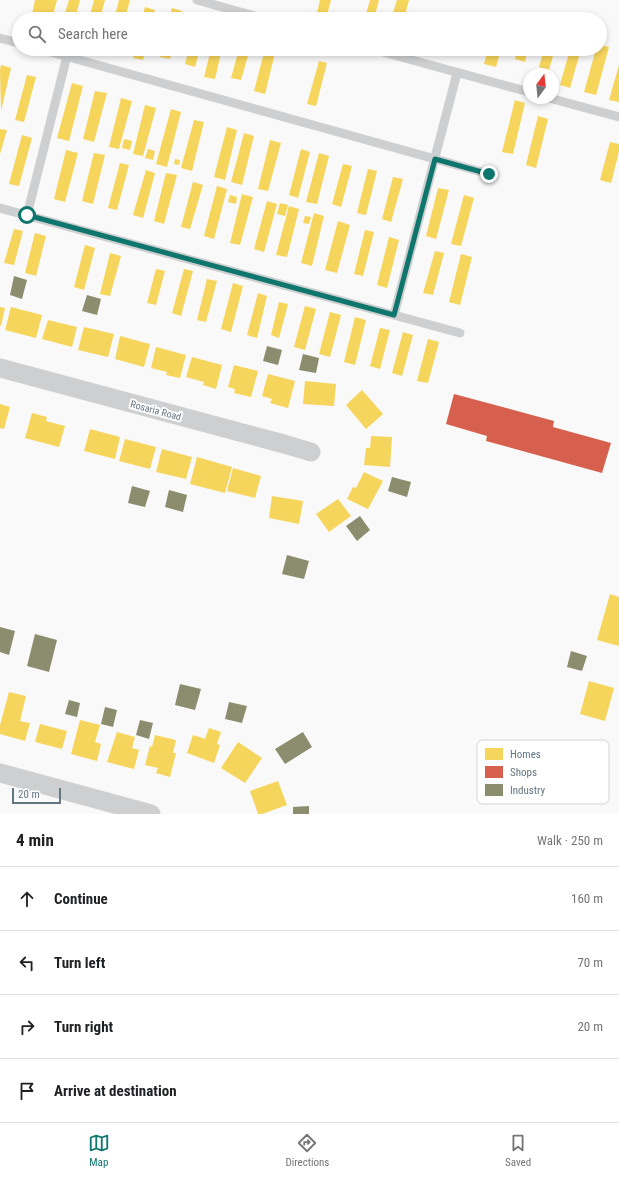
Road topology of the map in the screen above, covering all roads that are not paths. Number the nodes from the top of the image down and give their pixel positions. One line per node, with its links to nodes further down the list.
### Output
1 (198, 0): 2 (lane)
2 (240, 12)
3 (0, 38): 4 (lane)
4 (12, 41)
5 (67, 56): 11 (lane); 14 (lane)
6 (397, 56): 7 (lane)
7 (457, 73): 8 (lane); 11 (lane)
8 (523, 90)
9 (559, 101): 10 (lane)
10 (619, 117)
11 (435, 159): 12 (lane); 15 (lane)
12 (489, 174)
13 (0, 208): 14 (lane)
14 (27, 215): 15 (lane)
15 (394, 315): 16 (lane)
16 (460, 333)
17 (0, 368): 18 (street, Rosaria Road)
18 (311, 452)
19 (0, 773): 20 (street)
20 (151, 814)

